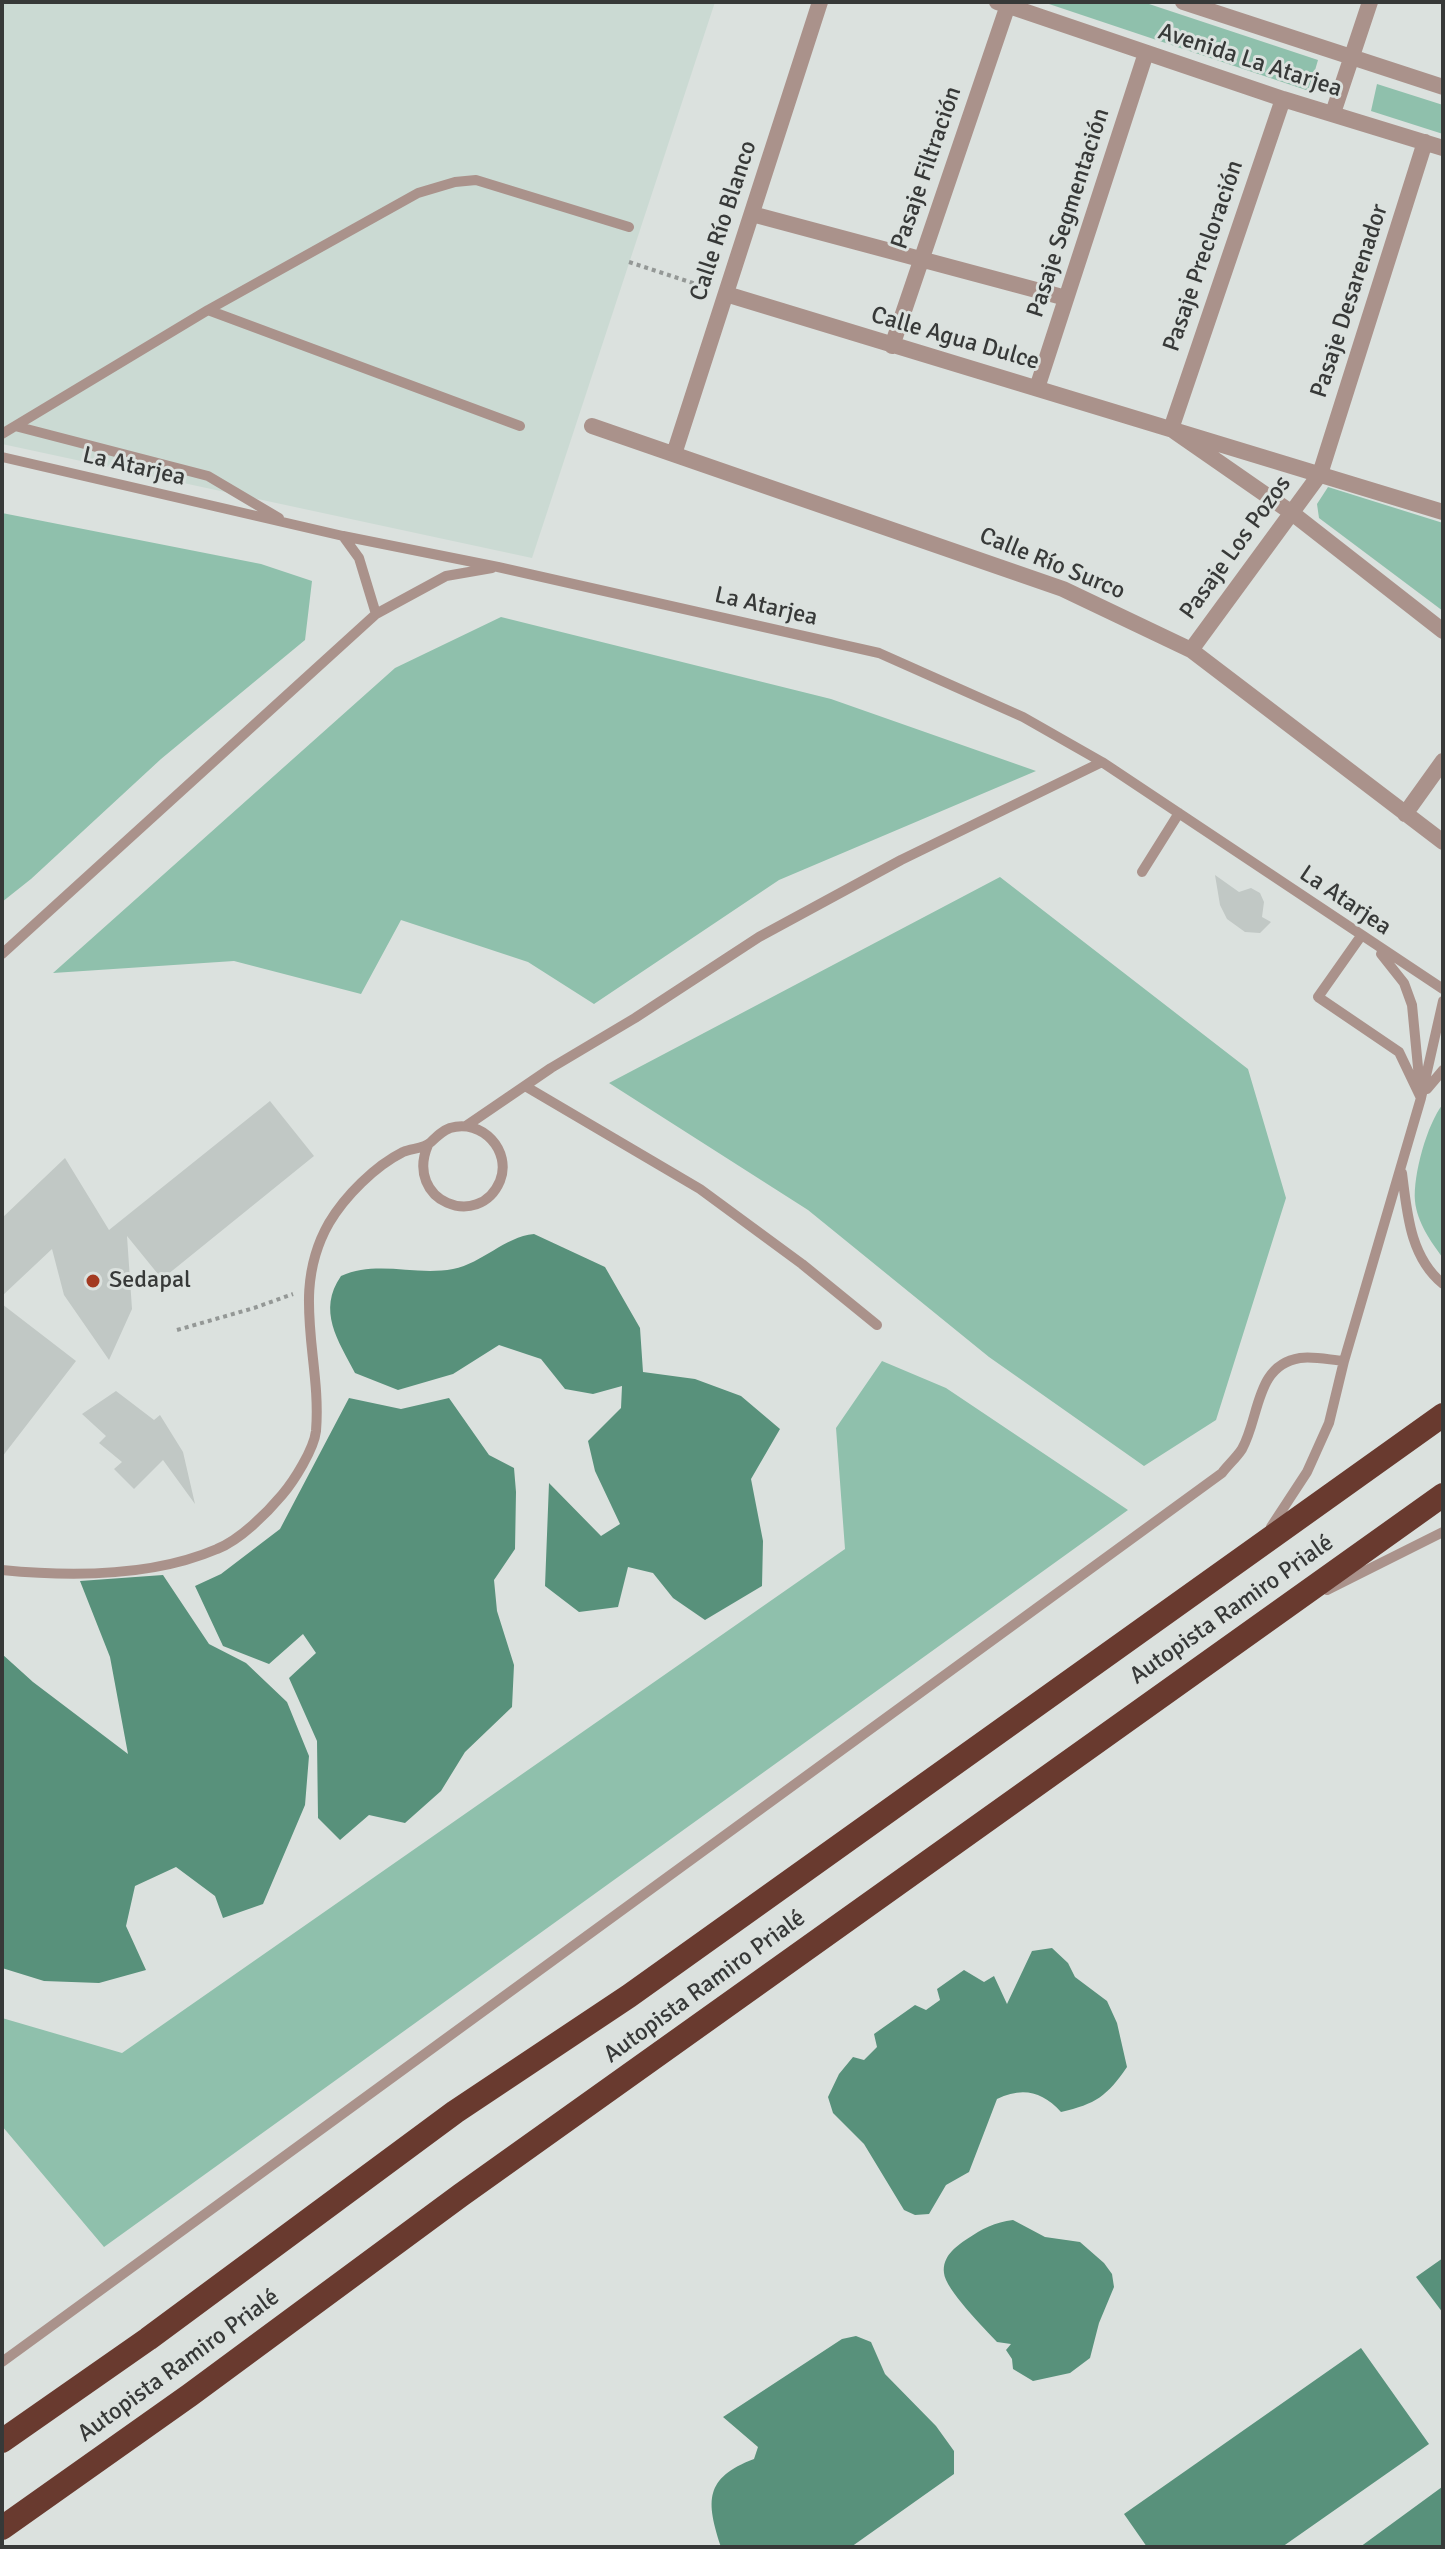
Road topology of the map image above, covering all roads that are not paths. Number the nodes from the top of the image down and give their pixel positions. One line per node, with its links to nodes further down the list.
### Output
1 (820, 2): 12 (street, Calle Río Blanco)
2 (1183, 2): 6 (street, Avenida La Atarjea)
3 (1370, 2): 6 (street)
4 (1002, 4): 5 (street, Avenida La Atarjea); 14 (street, Pasaje Filtración)
5 (1146, 53): 8 (street, Avenida La Atarjea); 16 (street, Pasaje Segmentación)
6 (1352, 57): 7 (street, Avenida La Atarjea); 9 (street)
7 (1443, 87)
8 (1283, 99): 9 (street, Avenida La Atarjea); 23 (street, Pasaje Precloración)
9 (1333, 113): 10 (street, Avenida La Atarjea)
10 (1425, 142): 11 (street, Avenida La Atarjea); 27 (street, Pasaje Desarenador)
11 (1443, 148)
12 (752, 214): 14 (street); 15 (street, Calle Río Blanco)
13 (629, 227): 17 (lane)
14 (922, 259): 16 (street); 18 (street, Pasaje Filtración)
15 (726, 294): 18 (street, Calle Agua Dulce); 25 (street, Calle Río Blanco)
16 (1066, 298): 19 (street, Pasaje Segmentación)
17 (208, 310): 20 (lane); 21 (lane)
18 (892, 346): 19 (street, Calle Agua Dulce)
19 (1037, 388): 23 (street, Calle Agua Dulce)
20 (15, 426): 24 (lane); 30 (lane)
21 (520, 426)
22 (592, 426): 25 (street, Calle Río Surco)
23 (1171, 429): 27 (street, Calle Agua Dulce); 29 (street, Calle Agua Dulce)
24 (2, 434)
25 (674, 454): 35 (street, Calle Río Surco)
26 (2, 457): 30 (lane, La Atarjea)
27 (1320, 474): 28 (street, Calle Agua Dulce); 29 (street, Pasaje Los Pozos)
28 (1443, 512)
29 (1292, 513): 34 (street, Calle Agua Dulce); 35 (street, Pasaje Los Pozos)
30 (287, 523): 31 (lane, La Atarjea)
31 (343, 536): 32 (lane, La Atarjea); 33 (lane)
32 (498, 567): 33 (lane); 37 (lane, La Atarjea)
33 (376, 614): 44 (lane)
34 (1443, 631)
35 (1191, 650): 39 (street, Calle Río Surco)
36 (1443, 761): 39 (street)
37 (1102, 762): 38 (lane, La Atarjea); 48 (lane)
38 (1179, 813): 41 (lane); 42 (lane, La Atarjea)
39 (1405, 814): 40 (street, Calle Río Surco)
40 (1443, 842)
41 (1142, 872)
42 (1361, 936): 43 (lane, La Atarjea); 49 (lane)
43 (1374, 945): 45 (lane, La Atarjea); 49 (lane)
44 (2, 954)
45 (1443, 989)
46 (1443, 1001): 49 (lane)
47 (1443, 1070): 49 (lane)
48 (525, 1086): 50 (lane); 54 (lane)
49 (1421, 1098): 52 (lane)
50 (466, 1126): 51 (lane); 51 (lane)
51 (428, 1145): 60 (lane)
52 (1402, 1168): 53 (lane); 55 (lane)
53 (1443, 1284)
54 (877, 1325)
55 (1344, 1361): 59 (lane); 62 (lane)
56 (1443, 1415): 59 (highway, Autopista Ramiro Prialé)
57 (1443, 1495): 61 (highway, Autopista Ramiro Prialé)
58 (1443, 1532): 61 (lane)
59 (1253, 1551): 63 (highway, Autopista Ramiro Prialé)
60 (2, 1570)
61 (1261, 1623): 64 (highway, Autopista Ramiro Prialé)
62 (2, 2362)
63 (2, 2441)
64 (2, 2528)

